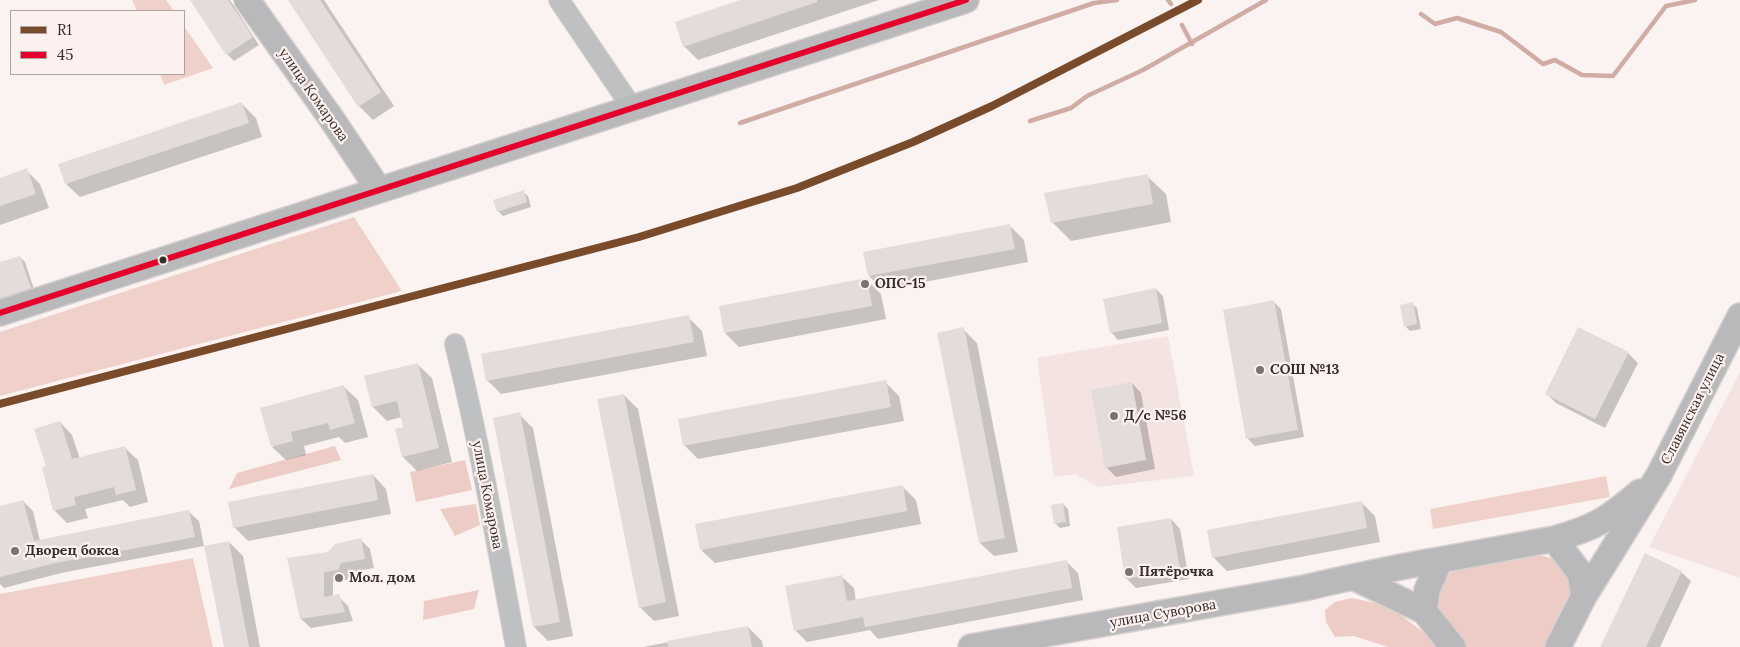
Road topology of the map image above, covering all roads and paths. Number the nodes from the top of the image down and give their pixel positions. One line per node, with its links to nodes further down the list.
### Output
1 (246, 0): 5 (main road, улица Комарова)
2 (559, 0): 4 (street)
3 (966, 0): 4 (main road)
4 (633, 109): 5 (main road)
5 (379, 190): 6 (main road)
6 (0, 313)
7 (1740, 316): 9 (main road, Славянская улица)
8 (455, 344): 15 (street, улица Комарова)
9 (1659, 475): 10 (main road, улица Суворова); 13 (main road, Славянская улица)
10 (1554, 539): 11 (main road, улица Суворова); 13 (main road)
11 (1440, 560): 12 (main road, улица Суворова); 14 (main road)
12 (1356, 578): 14 (main road); 16 (main road, улица Суворова)
13 (1584, 596): 18 (main road, Славянская улица)
14 (1424, 612): 17 (main road)
15 (516, 647)
16 (971, 647)
17 (1453, 647)
18 (1558, 647)

